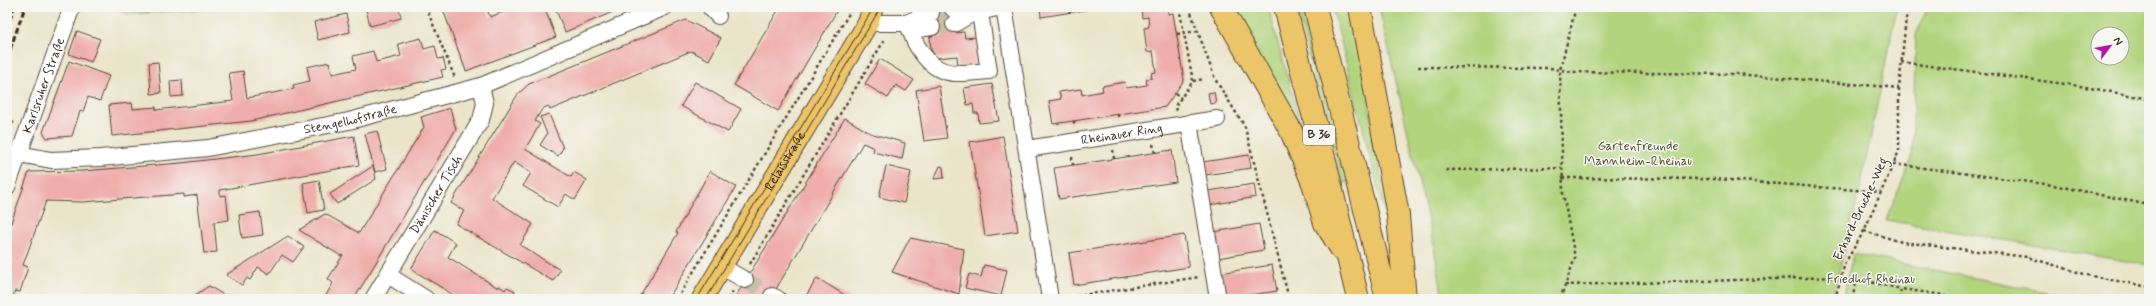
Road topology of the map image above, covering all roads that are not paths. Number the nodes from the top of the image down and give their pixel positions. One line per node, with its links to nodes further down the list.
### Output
1 (72, 7): 19 (street, Karlsruher Straße)
2 (665, 7): 15 (street, Stengelhofstraße)
3 (1003, 7): 8 (street); 13 (street)
4 (1221, 7): 21 (highway)
5 (1285, 7): 21 (highway, B 36)
6 (1315, 7): 31 (highway, B 36)
7 (1360, 7): 32 (highway)
8 (976, 13): 10 (street); 14 (street)
9 (871, 15): 12 (main road, Relaisstraße); 22 (main road, Relaisstraße)
10 (954, 17)
11 (931, 20): 12 (street)
12 (899, 21): 14 (street)
13 (1011, 49): 14 (street); 18 (street)
14 (986, 53)
15 (481, 86): 19 (street, Stengelhofstraße); 23 (street, Dänischer Tisch)
16 (1217, 119): 17 (street, Rheinauer Ring)
17 (1184, 124): 18 (street, Rheinauer Ring); 29 (street)
18 (1027, 149): 28 (street)
19 (18, 154): 20 (street, Karlsruher Straße)
20 (7, 187)
21 (1351, 263): 30 (highway, B 36)
22 (722, 267): 24 (street); 27 (main road, Relaisstraße)
23 (388, 275): 25 (street, Dänischer Tisch); 26 (street)
24 (743, 279)
25 (373, 299)
26 (426, 299)
27 (702, 299)
28 (1050, 299)
29 (1218, 299)
30 (1358, 299)
31 (1387, 299)
32 (1405, 299)

